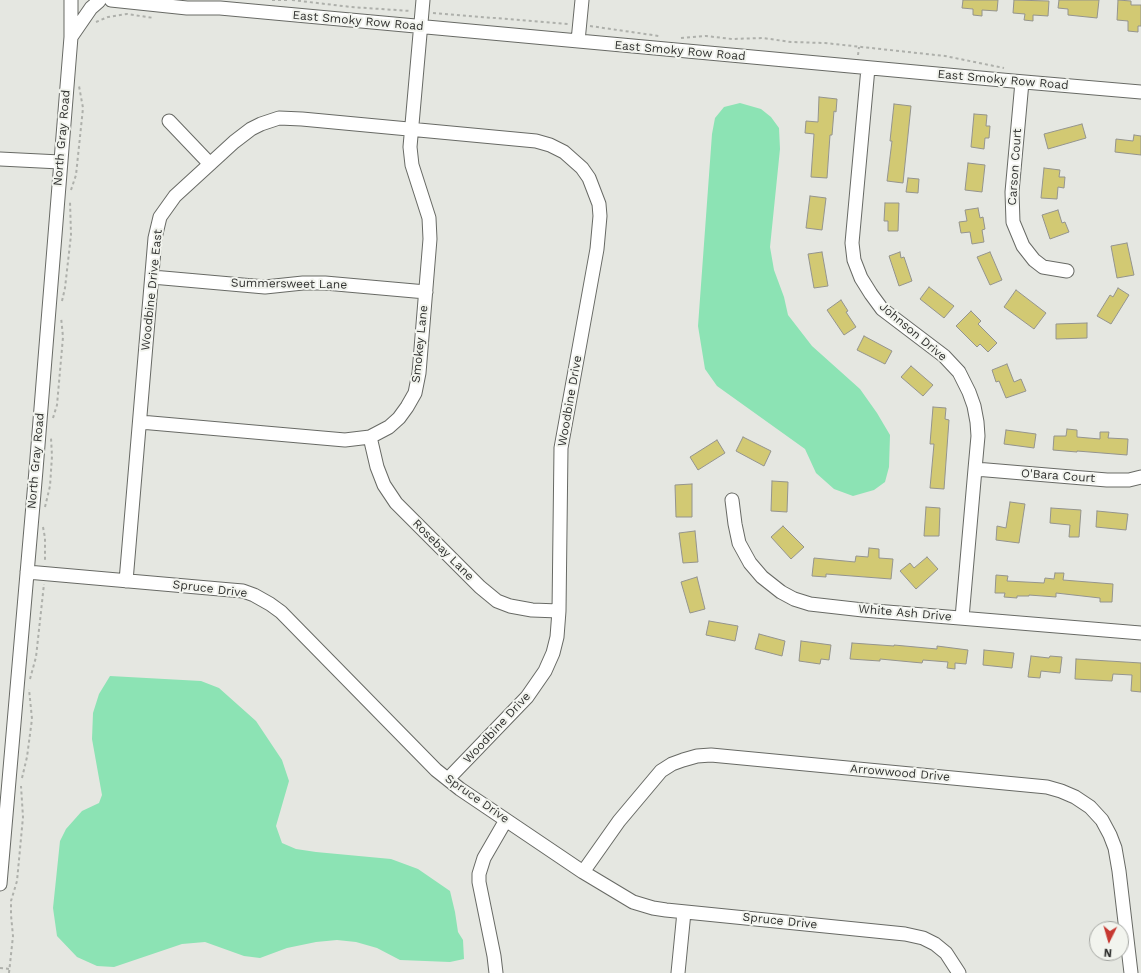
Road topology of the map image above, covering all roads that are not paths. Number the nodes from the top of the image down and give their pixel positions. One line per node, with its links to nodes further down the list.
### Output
1 (71, 0): 8 (street, North Gray Road)
2 (101, 0): 6 (street); 8 (street, North Gray Road)
3 (188, 0): 6 (street)
4 (423, 0): 7 (street, Smokey Lane)
5 (582, 0): 9 (street)
6 (220, 8): 7 (street, East Smoky Row Road)
7 (421, 27): 9 (street, East Smoky Row Road); 14 (street, Smokey Lane)
8 (71, 37): 16 (street, North Gray Road)
9 (578, 41): 10 (street, East Smoky Row Road)
10 (868, 68): 11 (street, East Smoky Row Road); 23 (street, Johnson Drive)
11 (1022, 82): 12 (street, East Smoky Row Road); 18 (street, Carson Court)
12 (1141, 92)
13 (169, 121): 17 (street)
14 (411, 129): 17 (street, Woodbine Drive East); 20 (street, Smokey Lane); 28 (street, Woodbine Drive)
15 (0, 159): 16 (street)
16 (60, 162): 26 (street, North Gray Road)
17 (210, 164): 19 (street, Woodbine Drive East)
18 (1067, 271)
19 (152, 277): 20 (street, Summersweet Lane); 21 (street, Woodbine Drive East)
20 (426, 292): 22 (street, Smokey Lane)
21 (140, 422): 22 (street, Smokey Lane); 27 (street, Woodbine Drive East)
22 (370, 437): 28 (street, Rosebay Lane)
23 (975, 469): 24 (street, O'Bara Court); 29 (street, Johnson Drive)
24 (1141, 477)
25 (732, 500): 29 (street, White Ash Drive)
26 (27, 572): 27 (street, Spruce Drive); 34 (street, North Gray Road)
27 (126, 581): 31 (street, Spruce Drive)
28 (559, 611): 31 (street, Woodbine Drive)
29 (962, 618): 30 (street, White Ash Drive)
30 (1141, 632)
31 (448, 779): 32 (street, Spruce Drive)
32 (506, 820): 33 (street, Spruce Drive); 36 (street)
33 (583, 872): 35 (street, Spruce Drive); 39 (street, Arrowwood Drive)
34 (0, 884)
35 (684, 912): 37 (street); 38 (street, Spruce Drive)
36 (496, 973)
37 (678, 973)
38 (959, 973)
39 (1131, 973)

